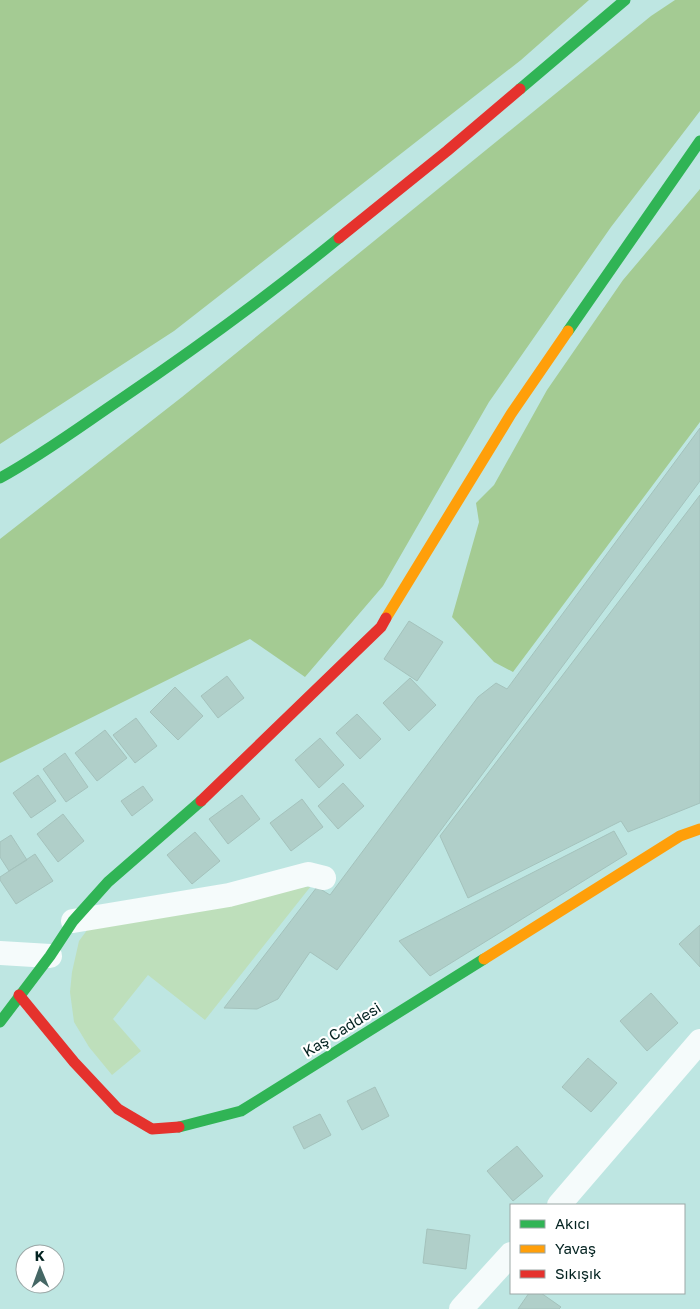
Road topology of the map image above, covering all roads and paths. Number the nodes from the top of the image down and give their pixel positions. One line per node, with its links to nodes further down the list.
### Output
1 (625, 0): 3 (main road)
2 (700, 141): 6 (main road)
3 (0, 478)
4 (700, 829): 9 (main road, Kaş Caddesi)
5 (324, 878): 6 (street)
6 (73, 921): 8 (main road)
7 (0, 952): 8 (street)
8 (50, 956): 9 (main road)
9 (19, 994): 10 (main road)
10 (0, 1022)
11 (700, 1041): 12 (street)
12 (561, 1204)
13 (510, 1255): 14 (street)
14 (461, 1309)

